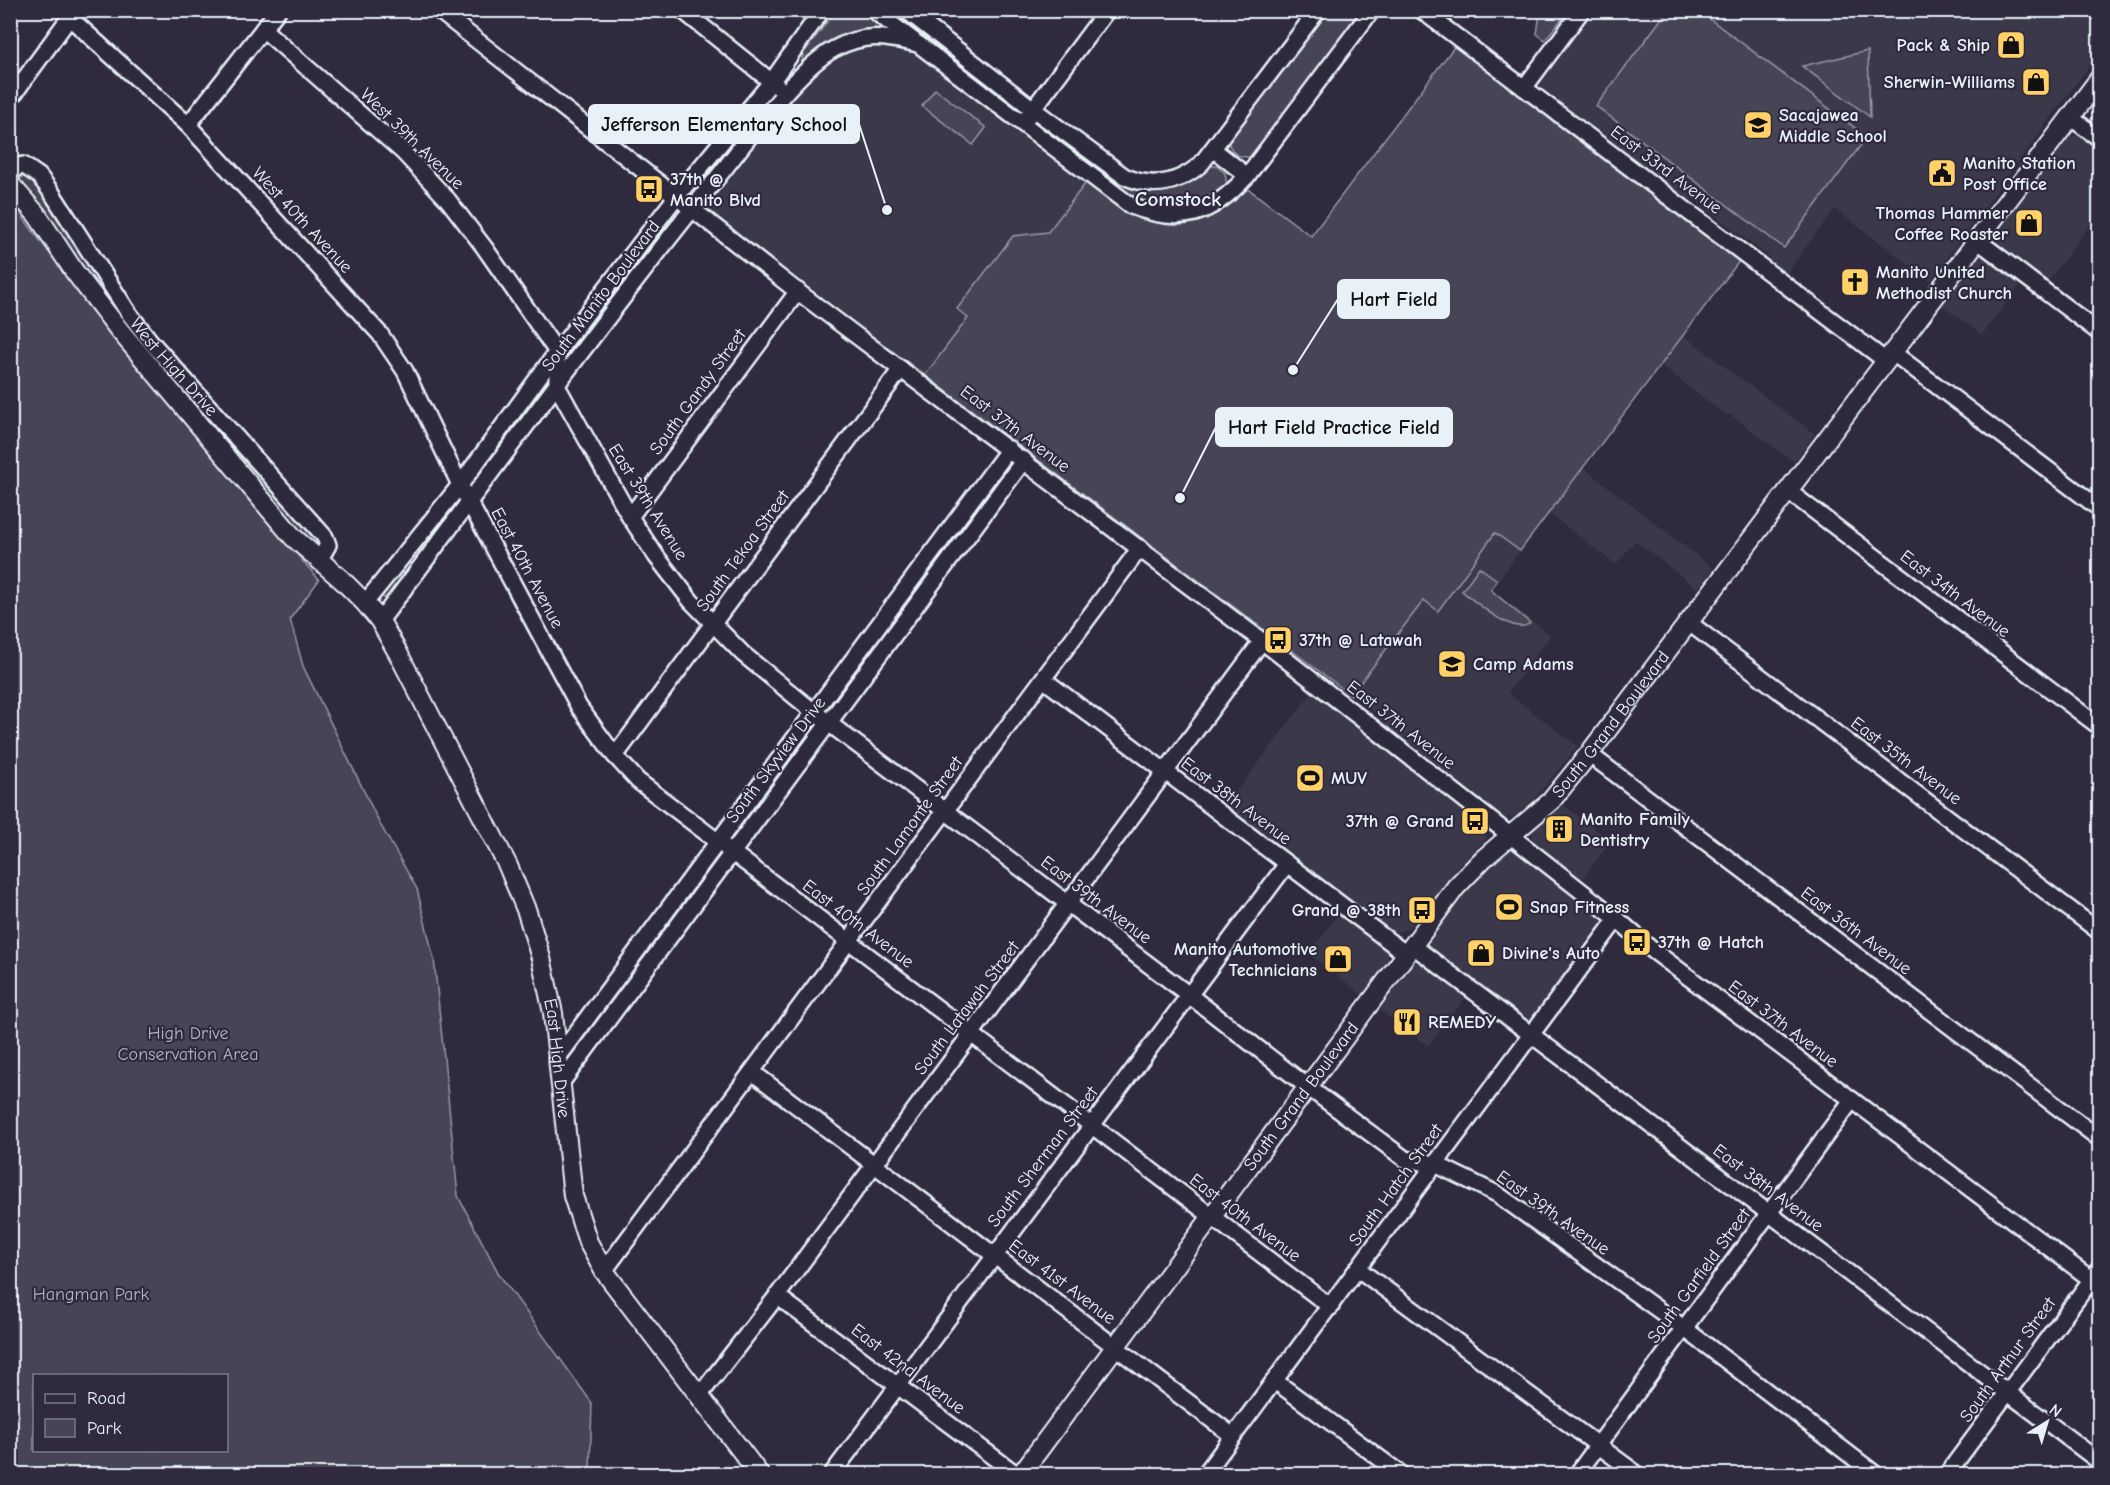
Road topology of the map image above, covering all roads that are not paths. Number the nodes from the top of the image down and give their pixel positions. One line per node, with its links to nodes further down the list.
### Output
1 (278, 10): 13 (street)
2 (438, 10): 29 (street, East 37th Avenue)
3 (682, 10): 16 (street)
4 (822, 10): 16 (street, South Manito Boulevard)
5 (873, 10): 14 (street)
6 (906, 10): 20 (street)
7 (1107, 10): 20 (street)
8 (1318, 10): 25 (street)
9 (1372, 10): 27 (street, South Manito Boulevard)
10 (1421, 10): 17 (street, East 33rd Avenue)
11 (1582, 10): 17 (street)
12 (73, 14): 19 (street); 23 (street, West 40th Avenue)
13 (263, 29): 23 (street); 34 (street, West 39th Avenue)
14 (918, 44): 18 (street, South Manito Boulevard); 22 (street, South Manito Boulevard)
15 (2100, 78): 21 (main road, South Grand Boulevard)
16 (772, 81): 18 (street); 29 (street, South Manito Boulevard)
17 (1524, 88): 35 (street, East 33rd Avenue)
18 (786, 93): 30 (street, South Manito Boulevard)
19 (10, 99)
20 (1033, 109): 22 (street); 25 (street)
21 (2070, 117): 24 (street); 31 (main road, South Grand Boulevard)
22 (1022, 124): 27 (street, South Manito Boulevard)
23 (188, 125): 40 (street, West 40th Avenue)
24 (2100, 139)
25 (1213, 149): 27 (street)
26 (17, 169): 46 (street, West High Drive)
27 (1247, 176)
28 (10, 184): 46 (main road, West High Drive)
29 (676, 197): 30 (street, East 37th Avenue); 34 (street, South Manito Boulevard)
30 (691, 210): 32 (street, East 37th Avenue); 37 (street, South Manito Boulevard)
31 (1977, 240): 33 (street); 35 (main road, South Grand Boulevard)
32 (798, 291): 36 (street, East 37th Avenue); 44 (street, South Gandy Street)
33 (2100, 333)
34 (557, 352): 37 (street); 40 (street, South Manito Boulevard)
35 (1889, 357): 41 (main road, South Grand Boulevard); 43 (street, East 33rd Avenue)
36 (901, 369): 38 (street, East 37th Avenue); 50 (street, South Tekoa Street)
37 (556, 386): 42 (street, South Manito Boulevard); 44 (street, East 39th Avenue)
38 (1009, 449): 39 (street, East 37th Avenue); 53 (street, South Skyview Drive)
39 (1024, 460): 45 (street, East 37th Avenue); 54 (street, South Skyview Drive)
40 (460, 485): 42 (street, East 40th Avenue); 47 (street, South Manito Boulevard)
41 (1788, 491): 49 (main road, South Grand Boulevard); 55 (street, East 34th Avenue)
42 (470, 501): 48 (street, South Manito Boulevard); 57 (street, East 40th Avenue)
43 (2100, 509)
44 (630, 517): 50 (street, East 39th Avenue)
45 (1140, 548): 51 (street, East 37th Avenue); 52 (street, South Lamonte Street)
46 (320, 560): 47 (main road, West High Drive)
47 (365, 603): 48 (main road, West High Drive)
48 (380, 621): 72 (main road, East High Drive)
49 (1688, 622): 56 (main road, South Grand Boulevard); 66 (street, East 35th Avenue)
50 (713, 624): 53 (street, East 39th Avenue); 57 (street, South Tekoa Street)
51 (1263, 640): 58 (street, South Latawah Street); 60 (street, East 37th Avenue)
52 (1043, 679): 58 (street, East 38th Avenue); 59 (street, South Lamonte Street)
53 (814, 712): 54 (street, East 39th Avenue); 61 (street, South Skyview Drive)
54 (828, 722): 59 (street, East 39th Avenue); 62 (street, South Skyview Drive)
55 (2100, 727)
56 (1589, 754): 60 (main road, South Grand Boulevard); 78 (street, East 36th Avenue)
57 (615, 756): 61 (street, East 40th Avenue)
58 (1165, 772): 63 (street, East 38th Avenue); 64 (street, South Latawah Street)
59 (945, 811): 64 (street, East 39th Avenue); 67 (street, South Lamonte Street)
60 (1510, 837): 65 (street, East 37th Avenue); 68 (main road, South Grand Boulevard)
61 (716, 842): 62 (street, East 40th Avenue); 72 (street, South Skyview Drive)
62 (731, 853): 67 (street, East 40th Avenue); 74 (street, South Skyview Drive)
63 (1287, 864): 68 (street, East 38th Avenue); 69 (street, South Sherman Street)
64 (1068, 904): 69 (street, East 39th Avenue); 70 (street, South Latawah Street)
65 (1617, 919): 71 (street, South Hatch Street); 76 (street, East 37th Avenue)
66 (2100, 932)
67 (849, 941): 70 (street, East 40th Avenue); 73 (street, South Lamonte Street)
68 (1409, 950): 71 (street, East 38th Avenue); 75 (main road, South Grand Boulevard)
69 (1189, 995): 75 (street, East 39th Avenue); 77 (street, South Sherman Street)
70 (971, 1034): 77 (street, East 40th Avenue); 80 (street, South Latawah Street)
71 (1532, 1034): 79 (street, South Hatch Street); 81 (street, East 38th Avenue)
72 (559, 1056): 74 (main road, East High Drive)
73 (752, 1072): 80 (street, East 41st Avenue); 85 (street, South Lamonte Street)
74 (561, 1083): 85 (main road, East High Drive)
75 (1309, 1088): 79 (street, East 39th Avenue); 82 (main road, South Grand Boulevard)
76 (1852, 1100): 81 (street, South Garfield Street); 86 (street, East 37th Avenue)
77 (1092, 1125): 82 (street, East 40th Avenue); 83 (street, South Sherman Street)
78 (2100, 1139)
79 (1435, 1164): 84 (street, South Hatch Street); 89 (street, East 39th Avenue)
80 (874, 1165): 83 (street, East 41st Avenue); 87 (street, South Latawah Street)
81 (1768, 1213): 89 (street, South Garfield Street); 93 (street, East 38th Avenue)
82 (1212, 1217): 88 (street, East 40th Avenue); 90 (main road, South Grand Boulevard)
83 (994, 1256): 90 (street, East 41st Avenue); 92 (street, South Sherman Street)
84 (1358, 1269): 88 (street, South Hatch Street); 96 (street)
85 (604, 1271): 94 (main road, East High Drive)
86 (2097, 1278): 93 (street, South Arthur Street)
87 (777, 1296): 92 (street, East 42nd Avenue); 94 (street, South Latawah Street)
88 (1331, 1307): 91 (street, South Hatch Street)
89 (1685, 1329): 96 (street, South Garfield Street); 106 (street, East 39th Avenue)
90 (1116, 1347): 95 (street, East 41st Avenue); 101 (main road, South Grand Boulevard)
91 (1275, 1381): 95 (street, South Hatch Street); 103 (street)
92 (898, 1387): 99 (street, South Sherman Street); 100 (street, East 42nd Avenue)
93 (2008, 1393): 97 (street, East 38th Avenue); 107 (street, South Arthur Street)
94 (699, 1396): 98 (main road, East High Drive)
95 (1233, 1436): 102 (street, South Hatch Street)
96 (1598, 1446): 104 (street, South Garfield Street); 105 (street)
97 (2100, 1462)
98 (759, 1474)
99 (832, 1474)
100 (1016, 1474)
101 (1021, 1474)
102 (1208, 1474)
103 (1401, 1474)
104 (1577, 1474)
105 (1637, 1474)
106 (1875, 1474)
107 (1947, 1474)

